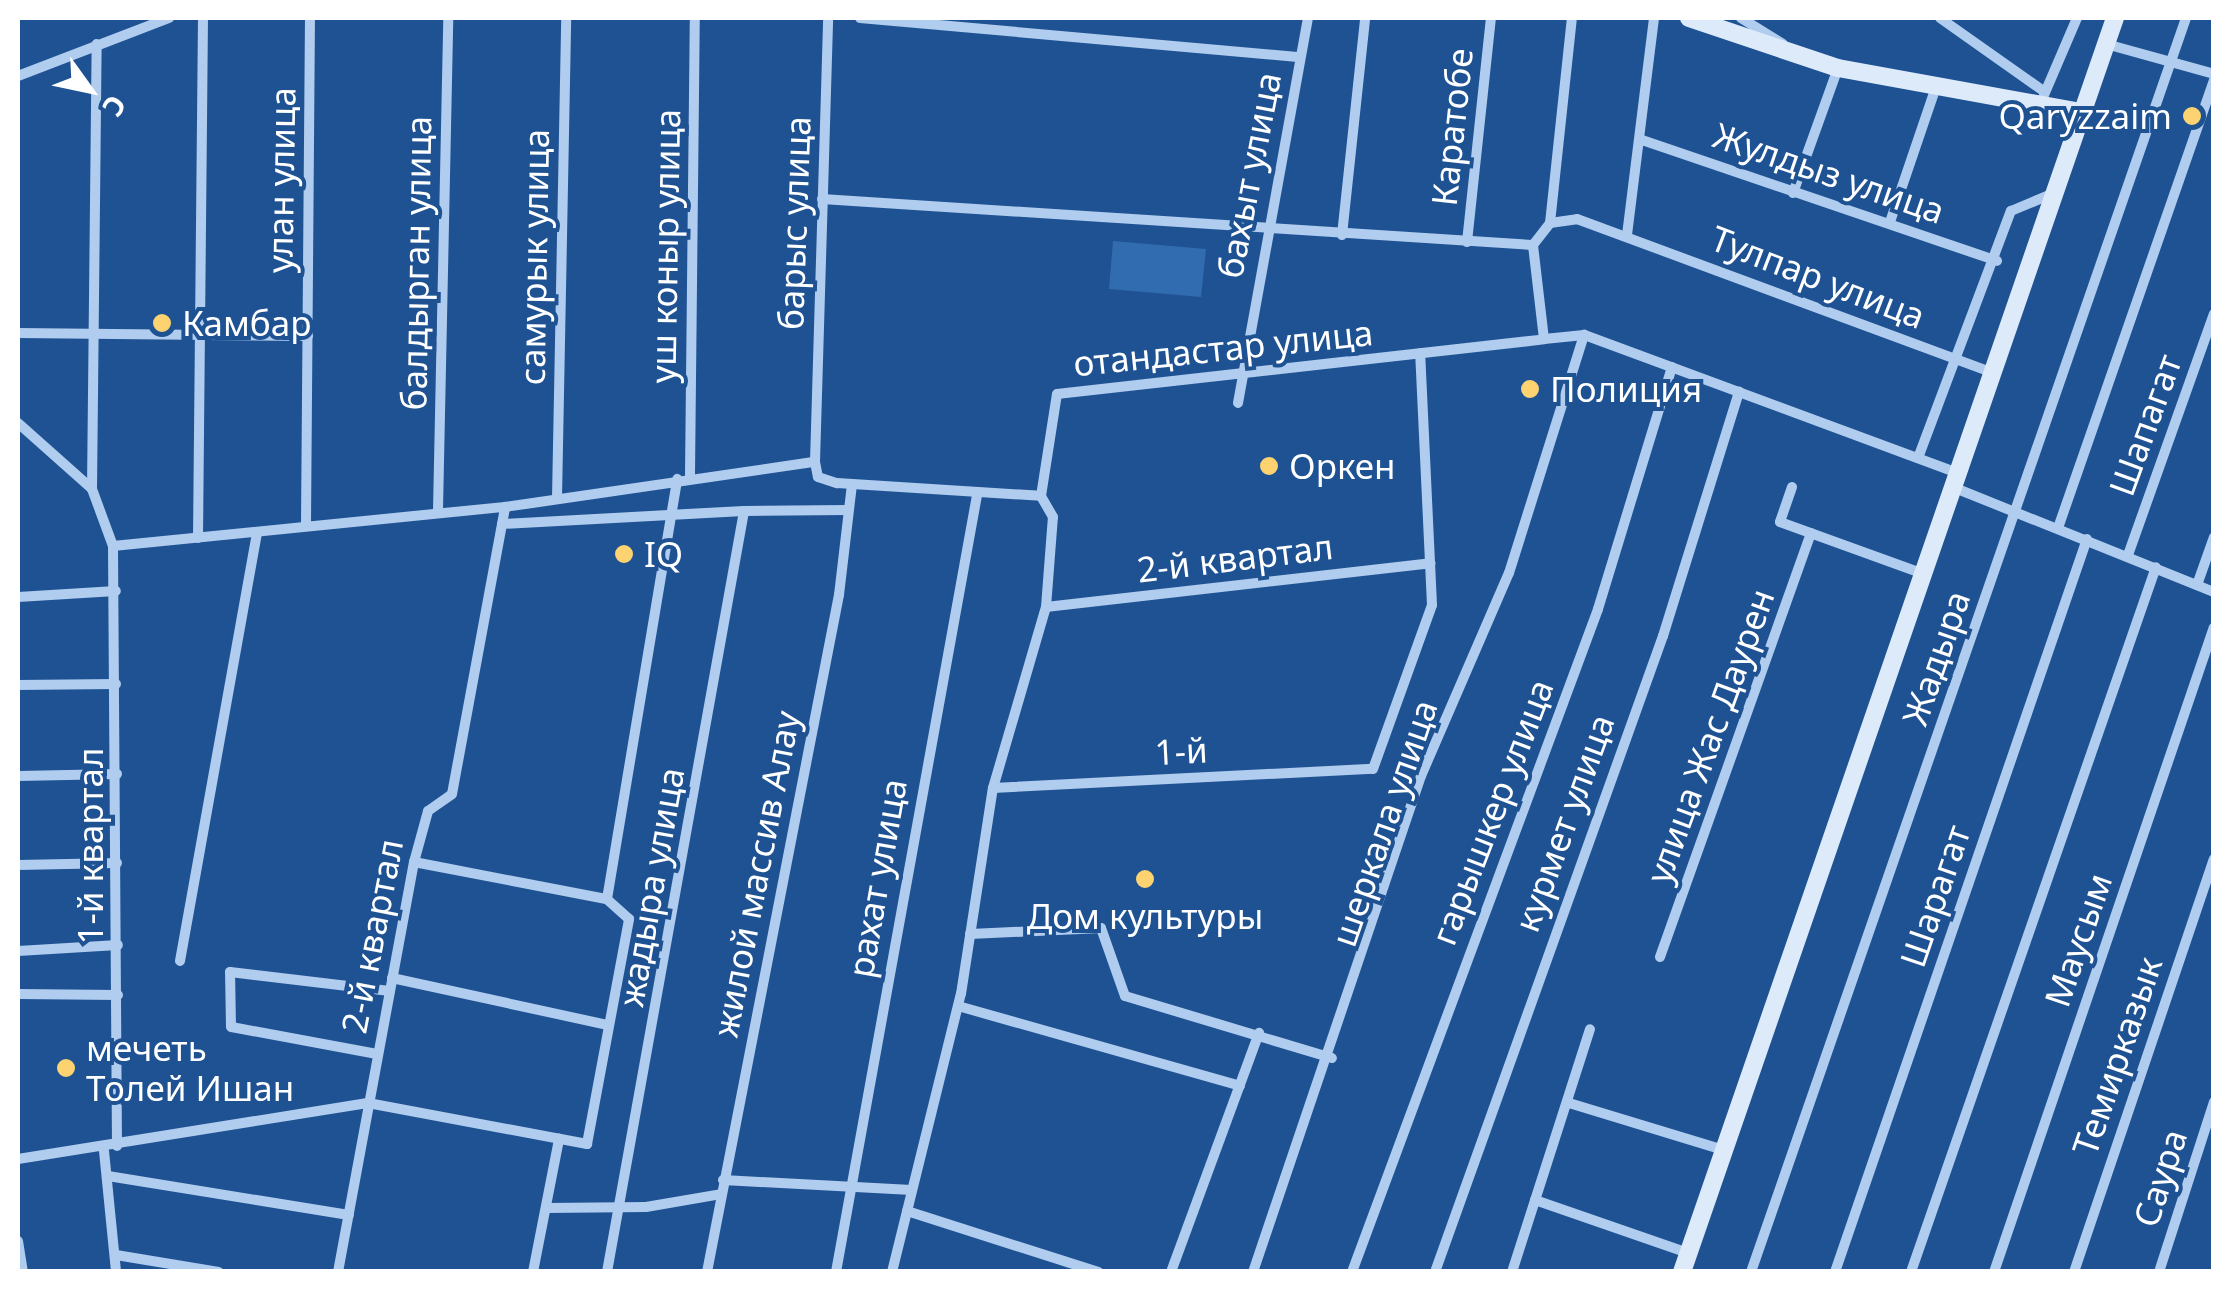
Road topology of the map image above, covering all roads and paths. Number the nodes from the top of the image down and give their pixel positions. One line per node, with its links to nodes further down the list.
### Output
1 (168, 18): 20 (street)
2 (203, 18): 47 (street)
3 (310, 18): 48 (street, улан улица)
4 (448, 18): 70 (street, балдырган улица)
5 (566, 18): 68 (street, самурык улица)
6 (694, 18): 60 (street, уш коныр улица)
7 (828, 18): 34 (street, барыс улица)
8 (860, 18): 22 (street)
9 (1308, 18): 22 (street, бахыт улица)
10 (1366, 18): 38 (street)
11 (1491, 18): 40 (street, Каратобе)
12 (1572, 18): 36 (street)
13 (1654, 18): 31 (street)
14 (1689, 18): 23 (main road)
15 (1741, 18): 23 (street)
16 (1940, 18): 29 (street)
17 (2076, 18): 29 (street)
18 (2115, 18): 21 (main road)
19 (2186, 18): 24 (street, Жадыра)
20 (96, 44): 26 (street); 46 (street)
21 (2106, 44): 24 (street); 30 (main road)
22 (1300, 57): 37 (street, бахыт улица)
23 (1810, 60): 25 (main road)
24 (2169, 62): 27 (street); 74 (street, Жадыра)
25 (1838, 68): 28 (main road); 32 (street)
26 (18, 76)
27 (2214, 77): 77 (street)
28 (1936, 86): 29 (main road); 35 (street)
29 (2044, 96): 30 (main road)
30 (2081, 112): 33 (main road)
31 (1642, 140): 32 (street, Жулдыз улица); 39 (street)
32 (1792, 192): 35 (street, Жулдыз улица)
33 (2054, 193): 42 (street); 53 (main road)
34 (822, 199): 37 (street); 59 (street, барыс улица)
35 (1890, 222): 42 (street, Жулдыз улица)
36 (1550, 223): 39 (street, Тулпар улица); 41 (street)
37 (1266, 231): 38 (street); 54 (street, бахыт улица)
38 (1342, 235): 40 (street)
39 (1627, 235): 51 (street, Тулпар улица)
40 (1467, 242): 41 (street)
41 (1533, 245): 49 (street)
42 (1997, 261): 51 (street)
43 (2214, 314): 84 (street, Шапагат)
44 (18, 333): 46 (street)
45 (1584, 335): 49 (street, отандастар улица); 52 (street); 118 (street, шеркала улица)
46 (95, 336): 47 (street); 65 (street)
47 (201, 336): 48 (street); 81 (street)
48 (308, 336): 75 (street, улан улица)
49 (1544, 339): 50 (street, отандастар улица)
50 (1420, 353): 54 (street, отандастар улица); 85 (street)
51 (1956, 359): 53 (street, Тулпар улица); 58 (street)
52 (1672, 367): 55 (street); 153 (street, гарышкер улица)
53 (1990, 372): 62 (main road)
54 (1242, 374): 56 (street, бахыт улица); 67 (street, отандастар улица)
55 (1739, 392): 58 (street); 154 (street, курмет улица)
56 (1238, 403)
57 (18, 424): 65 (street)
58 (1918, 458): 62 (street)
59 (814, 462): 60 (street); 63 (street)
60 (690, 475): 61 (street)
61 (677, 479): 68 (street); 72 (street)
62 (1953, 479): 74 (street); 87 (main road)
63 (852, 485): 66 (street); 71 (street, жилой массив Алау)
64 (1792, 487): 79 (street)
65 (92, 489): 83 (street, 1-й квартал)
66 (977, 495): 67 (street); 130 (street, рахат улица)
67 (1041, 496): 92 (street)
68 (557, 498): 69 (street)
69 (505, 506): 70 (street); 76 (street, 2-й квартал)
70 (438, 510): 75 (street)
71 (848, 510): 73 (street); 129 (street, жилой массив Алау)
72 (676, 511): 73 (street); 76 (street); 103 (street)
73 (744, 511): 135 (street, жадыра улица)
74 (2016, 511): 77 (street); 157 (street, Жадыра)
75 (306, 524): 78 (street)
76 (502, 524): 100 (street, 2-й квартал)
77 (2058, 528): 82 (street)
78 (257, 532): 81 (street); 108 (street)
79 (1812, 534): 87 (street); 107 (street, улица Жас Даурен)
80 (2214, 537): 88 (street)
81 (198, 538): 83 (street)
82 (2087, 539): 84 (street); 158 (street, Шарагат)
83 (113, 546): 89 (street, 1-й квартал)
84 (2128, 555): 86 (street)
85 (1430, 562): 92 (street, 2-й квартал); 98 (street, 1-й)
86 (2156, 568): 88 (street); 159 (street)
87 (1921, 572): 125 (main road)
88 (2197, 585): 90 (street)
89 (116, 590): 91 (street); 94 (street, 1-й квартал)
90 (2214, 592)
91 (18, 596)
92 (1046, 607): 98 (street)
93 (2214, 627): 160 (street, Маусым)
94 (116, 684): 95 (street); 96 (street, 1-й квартал)
95 (18, 686)
96 (117, 774): 97 (street); 101 (street, 1-й квартал)
97 (18, 776)
98 (992, 788): 104 (street)
99 (2214, 859): 161 (street, Темирказык)
100 (414, 862): 103 (street); 109 (street, 2-й квартал)
101 (117, 863): 102 (street); 105 (street, 1-й квартал)
102 (18, 865)
103 (607, 899): 114 (street)
104 (970, 934): 113 (street); 116 (street)
105 (118, 945): 106 (street); 112 (street, 1-й квартал)
106 (18, 951)
107 (1660, 957)
108 (180, 961)
109 (392, 978): 110 (street, 2-й квартал); 114 (street)
110 (390, 992): 117 (street, 2-й квартал); 117 (street)
111 (18, 994): 112 (street)
112 (118, 994): 124 (street, 1-й квартал)
113 (958, 1006): 119 (street); 131 (street)
114 (607, 1025): 123 (street)
115 (1590, 1030): 122 (street)
116 (1259, 1033): 118 (street); 119 (street)
117 (377, 1054): 121 (street, 2-й квартал)
118 (1332, 1058): 152 (street, шеркала улица)
119 (1240, 1086): 151 (street)
120 (2214, 1102): 162 (street, Саура)
121 (368, 1103): 123 (street); 124 (street); 137 (street, 2-й квартал)
122 (1569, 1103): 125 (street); 133 (street)
123 (559, 1139): 134 (street)
124 (117, 1146): 126 (street)
125 (1724, 1150): 139 (main road)
126 (104, 1151): 127 (street); 128 (street)
127 (18, 1158)
128 (108, 1176): 137 (street); 140 (street)
129 (724, 1180): 130 (street); 132 (street, жилой массив Алау)
130 (855, 1184): 131 (street); 148 (street, рахат улица)
131 (912, 1190): 136 (street)
132 (721, 1194): 135 (street); 147 (street, жилой массив Алау)
133 (1535, 1200): 139 (street); 155 (street)
134 (546, 1208): 135 (street); 145 (street)
135 (620, 1208): 146 (street, жадыра улица)
136 (907, 1211): 149 (street); 150 (street)
137 (349, 1215): 144 (street, 2-й квартал)
138 (18, 1241): 141 (street)
139 (1688, 1252): 156 (main road)
140 (116, 1254): 142 (street); 143 (street)
141 (23, 1272)
142 (116, 1272)
143 (220, 1272)
144 (338, 1272)
145 (533, 1272)
146 (607, 1272)
147 (707, 1272)
148 (836, 1272)
149 (892, 1272)
150 (1098, 1272)
151 (1171, 1272)
152 (1252, 1272)
153 (1352, 1272)
154 (1435, 1272)
155 (1512, 1272)
156 (1682, 1272)
157 (1751, 1272)
158 (1835, 1272)
159 (1910, 1272)
160 (1994, 1272)
161 (2074, 1272)
162 (2159, 1272)

